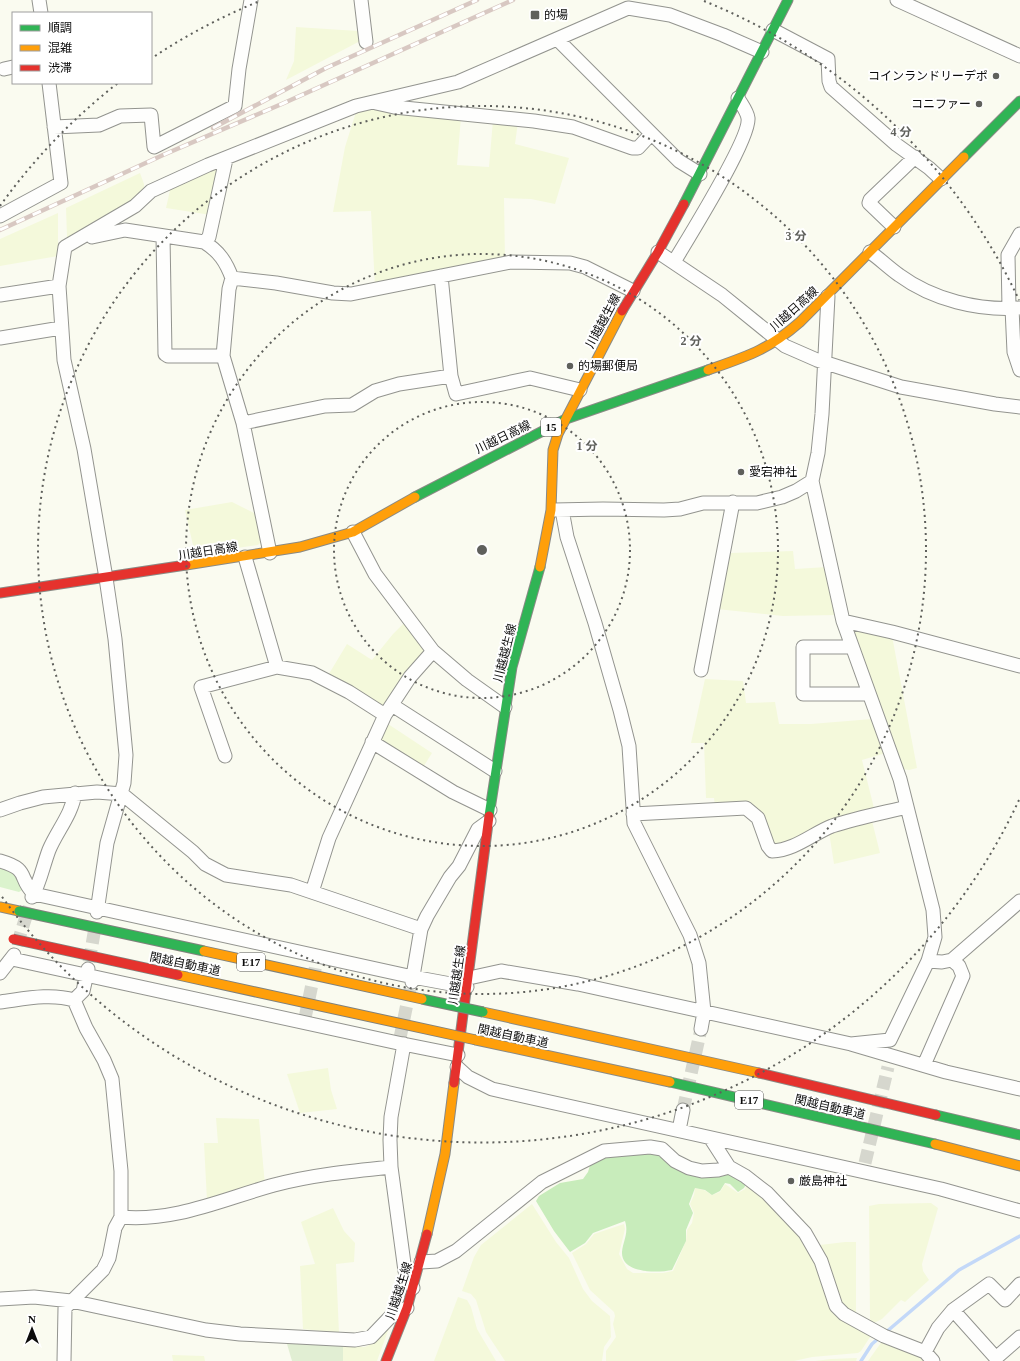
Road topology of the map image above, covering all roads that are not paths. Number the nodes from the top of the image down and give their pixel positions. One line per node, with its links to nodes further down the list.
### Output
1 (39, 0): 6 (street)
2 (251, 0): 16 (street)
3 (361, 0): 9 (street)
4 (788, 0): 7 (main road, 川越越生線)
5 (897, 0): 11 (street)
6 (41, 12)
7 (774, 30): 10 (main road, 川越越生線); 18 (street)
8 (558, 40): 10 (street); 15 (street); 17 (street)
9 (366, 42)
10 (762, 52): 13 (main road, 川越越生線)
11 (1020, 56)
12 (49, 84): 16 (street)
13 (738, 98): 20 (main road, 川越越生線); 30 (street)
14 (1020, 101): 21 (main road, 川越日高線 / 15)
15 (372, 102): 17 (street); 19 (street)
16 (54, 127): 22 (street)
17 (651, 134): 20 (street)
18 (915, 157): 21 (street); 23 (street)
19 (226, 159): 26 (street); 27 (street)
20 (700, 174): 28 (main road, 川越越生線)
21 (941, 179): 23 (main road, 川越日高線 / 15)
22 (0, 216)
23 (894, 227): 29 (main road, 川越日高線 / 15)
24 (1020, 234): 37 (street)
25 (163, 236): 26 (street); 27 (street); 41 (street)
26 (84, 237): 33 (street)
27 (204, 242): 32 (street)
28 (658, 252): 30 (street); 34 (main road, 川越越生線)
29 (870, 252): 36 (main road, 川越日高線 / 15); 37 (street)
30 (674, 262): 40 (street)
31 (441, 276): 32 (street); 34 (street); 44 (street)
32 (232, 278): 41 (street)
33 (59, 286): 35 (street); 38 (street)
34 (633, 291): 45 (main road, 川越越生線)
35 (0, 295)
36 (828, 296): 40 (main road, 川越日高線 / 15); 42 (street)
37 (1014, 308): 43 (street)
38 (61, 328): 39 (street); 55 (street)
39 (0, 338)
40 (779, 340): 42 (street); 47 (main road, 川越日高線 / 15)
41 (223, 356): 48 (street)
42 (825, 364): 46 (street); 49 (street)
43 (1020, 370)
44 (451, 376): 45 (street); 48 (street)
45 (580, 390): 47 (main road, 川越越生線)
46 (1020, 407)
47 (566, 419): 51 (main road, 川越越生線); 52 (main road, 川越日高線 / 15)
48 (243, 423): 53 (street)
49 (812, 480): 50 (street); 57 (street)
50 (733, 502): 51 (street); 62 (street)
51 (556, 510): 64 (main road, 川越越生線); 73 (street)
52 (353, 532): 53 (main road, 川越日高線 / 15); 59 (street)
53 (270, 553): 54 (main road, 川越日高線 / 15)
54 (245, 557): 55 (main road, 川越日高線 / 15); 60 (street)
55 (106, 578): 56 (main road, 川越日高線 / 15); 70 (street)
56 (0, 593)
57 (843, 621): 58 (street); 61 (street)
58 (852, 647): 63 (street); 63 (street)
59 (432, 651): 64 (street); 65 (street)
60 (277, 666): 65 (street); 67 (street)
61 (1020, 666)
62 (702, 670)
63 (869, 694): 71 (street)
64 (505, 707): 68 (main road, 川越越生線)
65 (389, 710): 66 (street); 68 (street)
66 (372, 742): 74 (street); 76 (street)
67 (225, 756)
68 (495, 771): 74 (main road, 川越越生線)
69 (75, 793): 70 (street); 72 (street); 77 (street)
70 (122, 794): 76 (street); 80 (street)
71 (907, 807): 73 (street); 84 (street)
72 (0, 810)
73 (633, 814): 91 (street)
74 (489, 816): 81 (street); 88 (main road, 川越越生線)
75 (0, 861): 77 (street)
76 (312, 892): 81 (street)
77 (33, 896): 80 (street)
78 (1020, 902): 83 (street)
79 (0, 907): 100 (main road, 関越自動車道 / E17, bridge)
80 (97, 909): 87 (street)
81 (421, 929): 87 (street)
82 (9, 938): 103 (main road, 関越自動車道 / E17, bridge)
83 (952, 960): 84 (street); 96 (street)
84 (928, 961): 94 (street)
85 (88, 972): 86 (street); 89 (street); 93 (street)
86 (0, 973)
87 (412, 979): 88 (street)
88 (468, 982): 91 (street); 95 (main road, 川越越生線)
89 (74, 1000): 90 (street); 106 (street)
90 (0, 1002)
91 (704, 1012): 92 (street); 94 (street)
92 (701, 1029)
93 (401, 1042): 95 (street); 102 (street)
94 (852, 1044): 96 (street)
95 (457, 1061): 99 (street); 107 (main road, 川越越生線)
96 (924, 1065): 97 (street)
97 (1020, 1089)
98 (683, 1110): 99 (street)
99 (679, 1130): 101 (street)
100 (1020, 1136)
101 (711, 1139): 104 (street); 105 (street)
102 (391, 1166): 106 (street); 109 (street)
103 (1020, 1166)
104 (728, 1167): 107 (street); 115 (street)
105 (1020, 1211)
106 (121, 1218): 111 (street)
107 (421, 1262): 109 (main road, 川越越生線)
108 (1020, 1284): 113 (street)
109 (413, 1288): 112 (main road, 川越越生線)
110 (0, 1299): 111 (street)
111 (71, 1301): 112 (street); 116 (street)
112 (408, 1308): 117 (main road, 川越越生線)
113 (953, 1310): 114 (street); 115 (street)
114 (1020, 1338)
115 (929, 1357)
116 (64, 1361)
117 (386, 1361)

